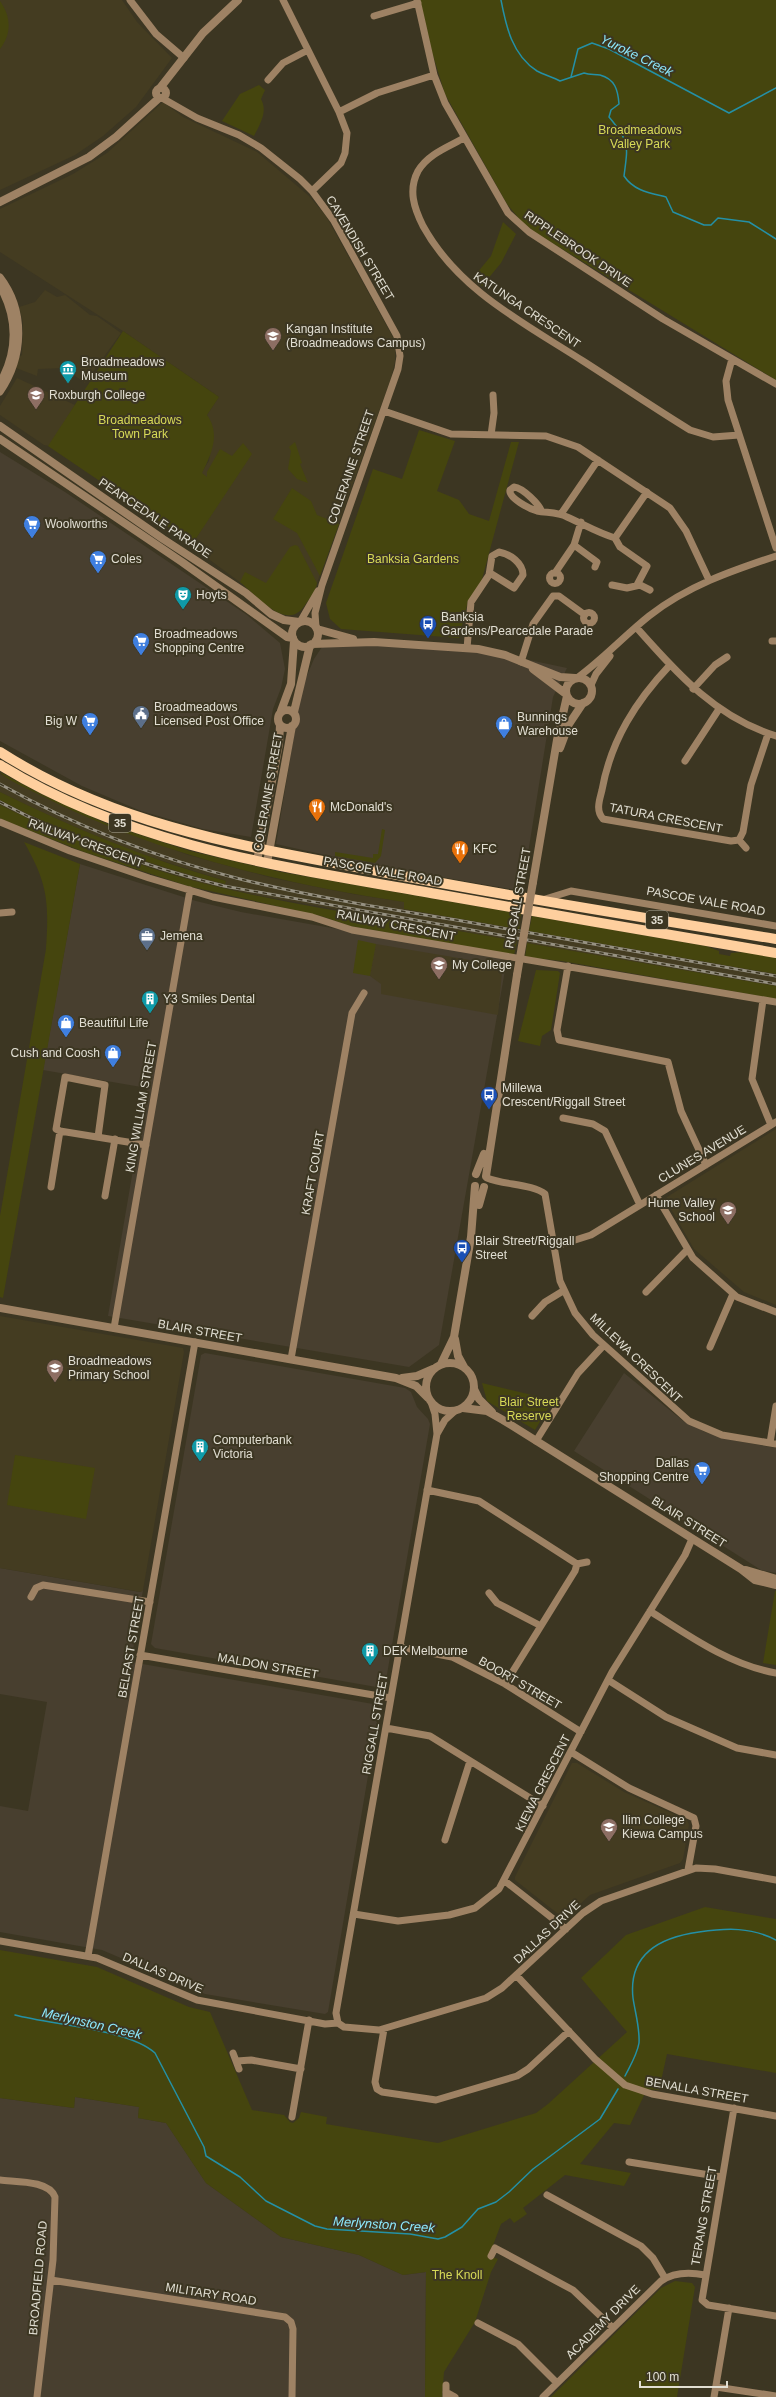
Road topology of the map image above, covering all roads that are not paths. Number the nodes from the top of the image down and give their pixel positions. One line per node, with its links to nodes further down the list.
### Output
1 (130, 0): 7 (street)
2 (238, 0): 7 (street)
3 (283, 0): 6 (street)
4 (417, 1): 5 (street); 8 (street, RIPPLEBROOK DRIVE)
5 (374, 16)
6 (308, 50): 9 (street); 11 (street)
7 (184, 58): 10 (street)
8 (434, 75): 11 (street); 12 (street, RIPPLEBROOK DRIVE)
9 (268, 80)
10 (161, 94): 13 (street, CAVENDISH STREET); 14 (street)
11 (339, 112): 13 (street)
12 (464, 138): 18 (street, RIPPLEBROOK DRIVE); 25 (street, KATUNGA CRESCENT)
13 (312, 191): 17 (street, CAVENDISH STREET)
14 (0, 202)
15 (0, 277): 21 (street)
16 (0, 287): 19 (street)
17 (400, 356): 23 (street, COLERAINE STREET)
18 (732, 359): 20 (street, RIPPLEBROOK DRIVE); 25 (street)
19 (0, 382)
20 (776, 384)
21 (0, 392)
22 (493, 396): 26 (street)
23 (384, 411): 26 (street); 43 (street, COLERAINE STREET)
24 (0, 426): 48 (street, PEARCEDALE PARADE)
25 (739, 434): 37 (street)
26 (491, 436): 28 (street)
27 (0, 439): 51 (street, PEARCEDALE PARADE)
28 (598, 460): 29 (street); 31 (street)
29 (647, 492): 35 (street); 42 (street)
30 (542, 512): 31 (street)
31 (561, 514): 32 (street)
32 (581, 522): 33 (street); 34 (street)
33 (593, 528): 34 (street); 35 (street)
34 (577, 536): 36 (street)
35 (615, 538): 45 (street)
36 (574, 545): 39 (street); 41 (street)
37 (776, 548)
38 (776, 556): 42 (street)
39 (595, 568)
40 (490, 572): 40 (street); 55 (street)
41 (555, 573)
42 (709, 580): 49 (street)
43 (322, 585): 48 (street, COLERAINE STREET); 50 (street, COLERAINE STREET)
44 (612, 585): 45 (street)
45 (637, 585): 46 (street)
46 (650, 590)
47 (585, 615): 57 (street)
48 (299, 622): 50 (street); 51 (street)
49 (636, 627): 54 (street); 58 (street)
50 (316, 628): 52 (street); 53 (street)
51 (294, 640): 53 (street); 65 (street)
52 (374, 642): 53 (street); 55 (street)
53 (311, 644): 66 (street)
54 (616, 647): 59 (street); 60 (street)
55 (467, 648): 57 (street)
56 (727, 657): 61 (street)
57 (523, 663): 59 (street); 62 (street)
58 (670, 666): 61 (street); 76 (street, TATURA CRESCENT)
59 (576, 678): 60 (street); 62 (street)
60 (591, 685): 63 (street)
61 (693, 689): 64 (street)
62 (567, 695): 63 (street); 73 (street, RIGGALL STREET)
63 (583, 703): 73 (street, RIGGALL STREET)
64 (719, 709): 69 (street); 72 (street)
65 (281, 711): 66 (street); 67 (street)
66 (294, 712): 68 (street)
67 (280, 725): 68 (street); 78 (street, COLERAINE STREET)
68 (292, 726): 78 (street, COLERAINE STREET)
69 (768, 734): 70 (street); 76 (street, TATURA CRESCENT)
70 (776, 736)
71 (0, 752): 78 (main road, PASCOE VALE ROAD / 35)
72 (685, 761)
73 (554, 762): 96 (street, RIGGALL STREET, bridge)
74 (0, 765): 79 (main road, PASCOE VALE ROAD / 35)
75 (0, 822): 83 (street, RAILWAY CRESCENT)
76 (739, 840): 77 (street)
77 (746, 848)
78 (264, 851): 79 (street, COLERAINE STREET); 80 (street, COLERAINE STREET); 81 (main road, PASCOE VALE ROAD / 35)
79 (257, 861): 80 (main road, PASCOE VALE ROAD / 35)
80 (268, 863): 82 (main road, PASCOE VALE ROAD / 35)
81 (381, 872): 82 (main road); 84 (main road, PASCOE VALE ROAD / 35)
82 (392, 887): 89 (main road, PASCOE VALE ROAD / 35)
83 (190, 890): 92 (street, RAILWAY CRESCENT); 102 (street, KING WILLIAM STREET)
84 (538, 901): 85 (main road, PASCOE VALE ROAD / 35); 88 (street, PASCOE VALE ROAD)
85 (586, 908): 89 (main road); 90 (main road, PASCOE VALE ROAD / 35)
86 (12, 912): 87 (street)
87 (0, 913)
88 (776, 926)
89 (653, 932): 91 (main road, PASCOE VALE ROAD / 35)
90 (776, 939)
91 (776, 953)
92 (568, 966): 94 (street, RAILWAY CRESCENT); 103 (street)
93 (364, 993): 125 (street, KRAFT COURT)
94 (763, 1000): 95 (street, RAILWAY CRESCENT); 98 (street)
95 (776, 1002)
96 (502, 1061): 104 (street, RIGGALL STREET); 105 (street, RIGGALL STREET)
97 (563, 1118): 110 (street)
98 (773, 1123): 103 (street, CLUNES AVENUE)
99 (60, 1131): 100 (street); 100 (street); 107 (street)
100 (98, 1137): 101 (street)
101 (114, 1139): 102 (street); 109 (street)
102 (146, 1145): 120 (street, KING WILLIAM STREET)
103 (706, 1165): 108 (street, CLUNES AVENUE)
104 (476, 1174): 105 (street); 106 (street, RIGGALL STREET)
105 (486, 1182): 106 (street); 111 (street, RIGGALL STREET); 112 (street, MILLEWA CRESCENT)
106 (475, 1186): 111 (street, RIGGALL STREET)
107 (51, 1187)
108 (656, 1195): 110 (street, CLUNES AVENUE); 113 (street)
109 (105, 1196)
110 (640, 1205): 112 (street, CLUNES AVENUE)
111 (472, 1237): 121 (street, RIGGALL STREET)
112 (553, 1248): 114 (street, MILLEWA CRESCENT)
113 (687, 1250): 115 (street); 116 (street)
114 (564, 1291): 119 (street); 123 (street, MILLEWA CRESCENT)
115 (646, 1292)
116 (733, 1294): 118 (street); 124 (street)
117 (0, 1308): 120 (street, BLAIR STREET)
118 (776, 1312)
119 (532, 1316)
120 (114, 1328): 122 (street, BLAIR STREET)
121 (454, 1337): 126 (street, RIGGALL STREET); 127 (street, RIGGALL STREET)
122 (195, 1342): 125 (street, BLAIR STREET); 146 (street, BELFAST STREET)
123 (604, 1345): 135 (street); 136 (street, MILLEWA CRESCENT)
124 (710, 1347)
125 (291, 1359): 128 (street, BLAIR STREET)
126 (437, 1366): 127 (street); 128 (street, BLAIR STREET); 130 (street)
127 (464, 1367): 129 (street)
128 (396, 1378): 130 (street, BLAIR STREET)
129 (474, 1389): 132 (street); 133 (street, BLAIR STREET)
130 (429, 1400): 132 (street); 134 (street, RIGGALL STREET)
131 (776, 1406): 136 (street)
132 (459, 1409): 133 (street, BLAIR STREET); 134 (street, RIGGALL STREET)
133 (503, 1420): 135 (street, BLAIR STREET)
134 (437, 1434): 137 (street, RIGGALL STREET)
135 (536, 1441): 138 (street, BLAIR STREET)
136 (773, 1444)
137 (427, 1490): 140 (street); 149 (street, RIGGALL STREET)
138 (695, 1540): 141 (street, BLAIR STREET); 147 (street, KIEWA CRESCENT)
139 (587, 1562): 140 (street)
140 (577, 1564): 148 (street)
141 (741, 1569): 142 (street, BLAIR STREET); 143 (street, BLAIR STREET)
142 (776, 1579)
143 (776, 1585)
144 (489, 1593): 148 (street)
145 (31, 1598): 146 (street)
146 (150, 1602): 150 (street, BELFAST STREET)
147 (650, 1611): 151 (street); 152 (street, KIEWA CRESCENT)
148 (541, 1626): 153 (street)
149 (400, 1647): 153 (street, BOORT STREET); 154 (street, RIGGALL STREET)
150 (140, 1655): 154 (street, MALDON STREET); 168 (street, BELFAST STREET)
151 (776, 1673)
152 (608, 1680): 156 (street, KIEWA CRESCENT); 158 (street)
153 (505, 1684): 156 (street, BOORT STREET)
154 (391, 1698): 155 (street, RIGGALL STREET)
155 (386, 1728): 159 (street); 165 (street, RIGGALL STREET)
156 (581, 1732): 157 (street, KIEWA CRESCENT)
157 (571, 1752): 160 (street, KIEWA CRESCENT); 162 (street)
158 (776, 1755)
159 (470, 1761): 160 (street); 161 (street)
160 (543, 1806): 164 (street, KIEWA CRESCENT)
161 (445, 1840)
162 (688, 1870): 163 (street, DALLAS DRIVE); 166 (street, DALLAS DRIVE)
163 (776, 1879)
164 (505, 1880): 165 (street, KIEWA CRESCENT); 166 (street)
165 (354, 1914): 171 (street, RIGGALL STREET)
166 (566, 1929): 169 (street, DALLAS DRIVE)
167 (0, 1941): 168 (street, DALLAS DRIVE)
168 (88, 1956): 170 (street, DALLAS DRIVE)
169 (516, 1975): 172 (street, DALLAS DRIVE); 173 (street, BENALLA STREET)
170 (309, 2020): 171 (street, DALLAS DRIVE); 177 (street)
171 (337, 2021): 172 (street, DALLAS DRIVE)
172 (384, 2029): 173 (street)
173 (569, 2031): 178 (street, BENALLA STREET)
174 (233, 2053): 175 (street)
175 (237, 2061): 176 (street); 177 (street)
176 (239, 2069)
177 (301, 2069): 180 (street)
178 (734, 2108): 179 (street, BENALLA STREET); 182 (street, TERANG STREET)
179 (776, 2116)
180 (292, 2118)
181 (629, 2162): 182 (street)
182 (722, 2177): 186 (street, TERANG STREET)
183 (0, 2180): 188 (street, BROADFIELD ROAD)
184 (547, 2195): 187 (street)
185 (492, 2256): 192 (street)
186 (704, 2277): 187 (street); 189 (street, TERANG STREET)
187 (666, 2278): 192 (street, ACADEMY DRIVE)
188 (51, 2280): 197 (street, BROADFIELD ROAD); 198 (street, MILITARY ROAD)
189 (729, 2308): 190 (street); 194 (street)
190 (776, 2316)
191 (478, 2323): 193 (street)
192 (613, 2328): 193 (street, ACADEMY DRIVE)
193 (557, 2383): 200 (street, ACADEMY DRIVE)
194 (716, 2387): 196 (street); 201 (street)
195 (446, 2391): 199 (street)
196 (776, 2396)
197 (37, 2397)
198 (292, 2397)
199 (455, 2397)
200 (543, 2397)
201 (714, 2397)

